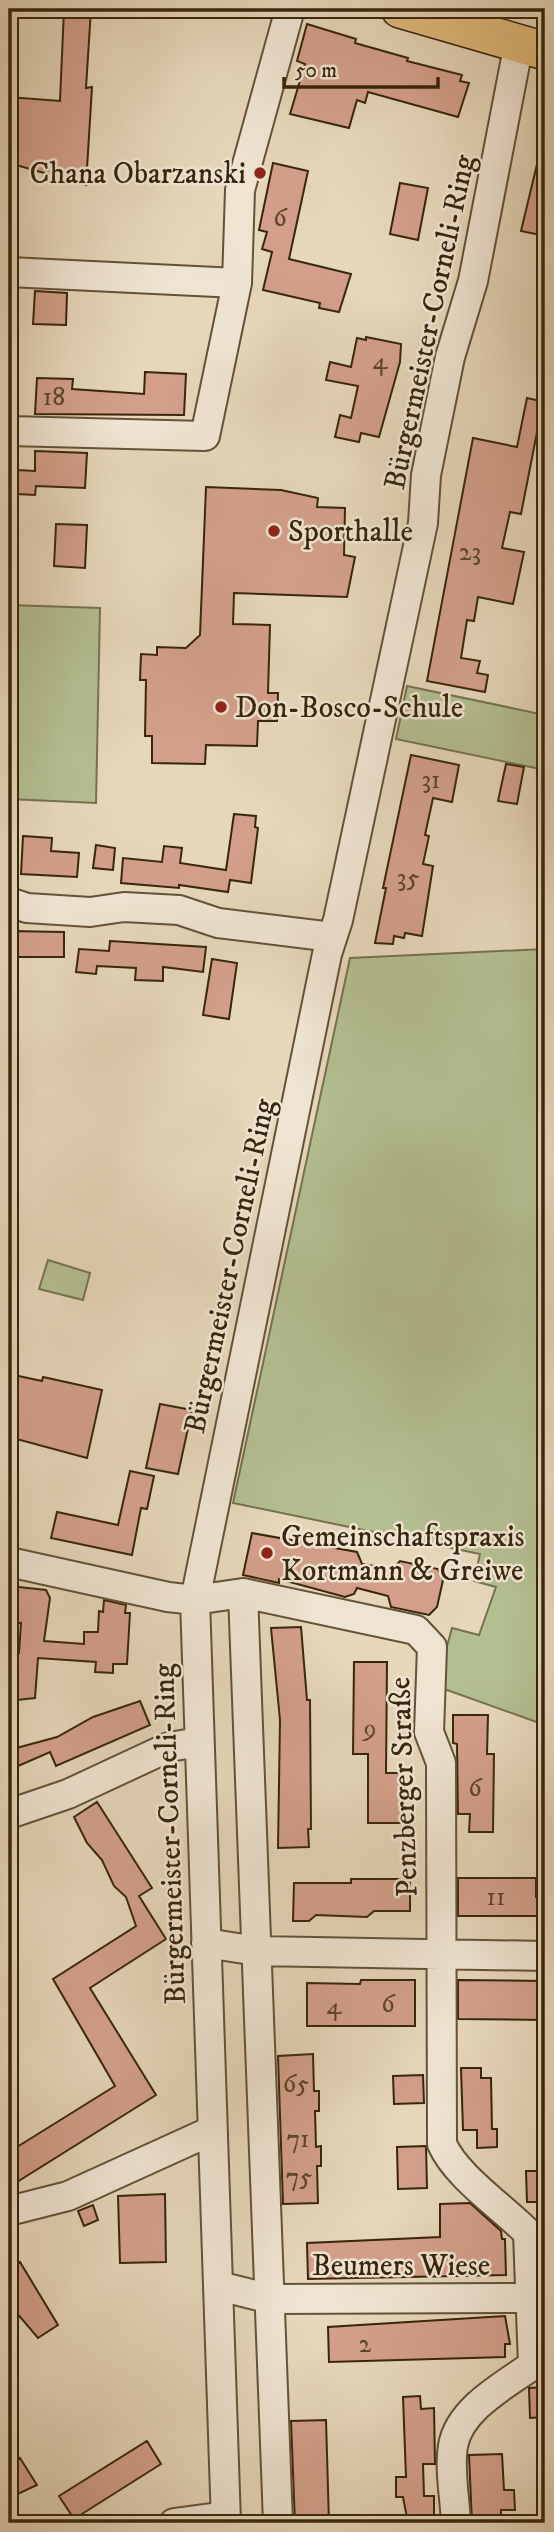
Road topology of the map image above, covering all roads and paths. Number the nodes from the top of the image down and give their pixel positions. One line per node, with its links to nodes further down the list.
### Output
1 (290, 9): 5 (street)
2 (400, 9): 3 (main road)
3 (532, 47): 8 (street, Bürgermeister-Corneli-Ring)
4 (9, 272): 5 (street)
5 (237, 283): 6 (street)
6 (9, 431)
7 (9, 902): 8 (street)
8 (332, 937): 10 (street, Bürgermeister-Corneli-Ring)
9 (9, 1562): 12 (street, Penzberger Straße)
10 (201, 1564): 11 (street, Penzberger Straße); 12 (street, Bürgermeister-Corneli-Ring)
11 (243, 1593): 12 (street, Penzberger Straße); 15 (street); 17 (street, Penzberger Straße)
12 (195, 1600): 13 (street, Bürgermeister-Corneli-Ring)
13 (199, 1742): 14 (street); 16 (street, Bürgermeister-Corneli-Ring)
14 (9, 1814)
15 (257, 1951): 16 (street); 17 (street); 24 (street)
16 (206, 1956): 19 (street, Bürgermeister-Corneli-Ring)
17 (439, 1956): 18 (street); 21 (street, Beumers Wiese)
18 (545, 1956)
19 (211, 2131): 20 (street); 22 (street, Bürgermeister-Corneli-Ring)
20 (9, 2211)
21 (537, 2232): 23 (street, Beumers Wiese)
22 (219, 2286): 24 (street, Beumers Wiese); 25 (street, Bürgermeister-Corneli-Ring)
23 (530, 2298): 24 (street, Beumers Wiese); 26 (street, Beumers Wiese)
24 (271, 2299): 25 (street, Beumers Wiese); 29 (street)
25 (220, 2320): 27 (street, Bürgermeister-Corneli-Ring)
26 (539, 2364): 30 (street, Beumers Wiese)
27 (226, 2520): 28 (street)
28 (174, 2523)
29 (278, 2523)
30 (456, 2523)

